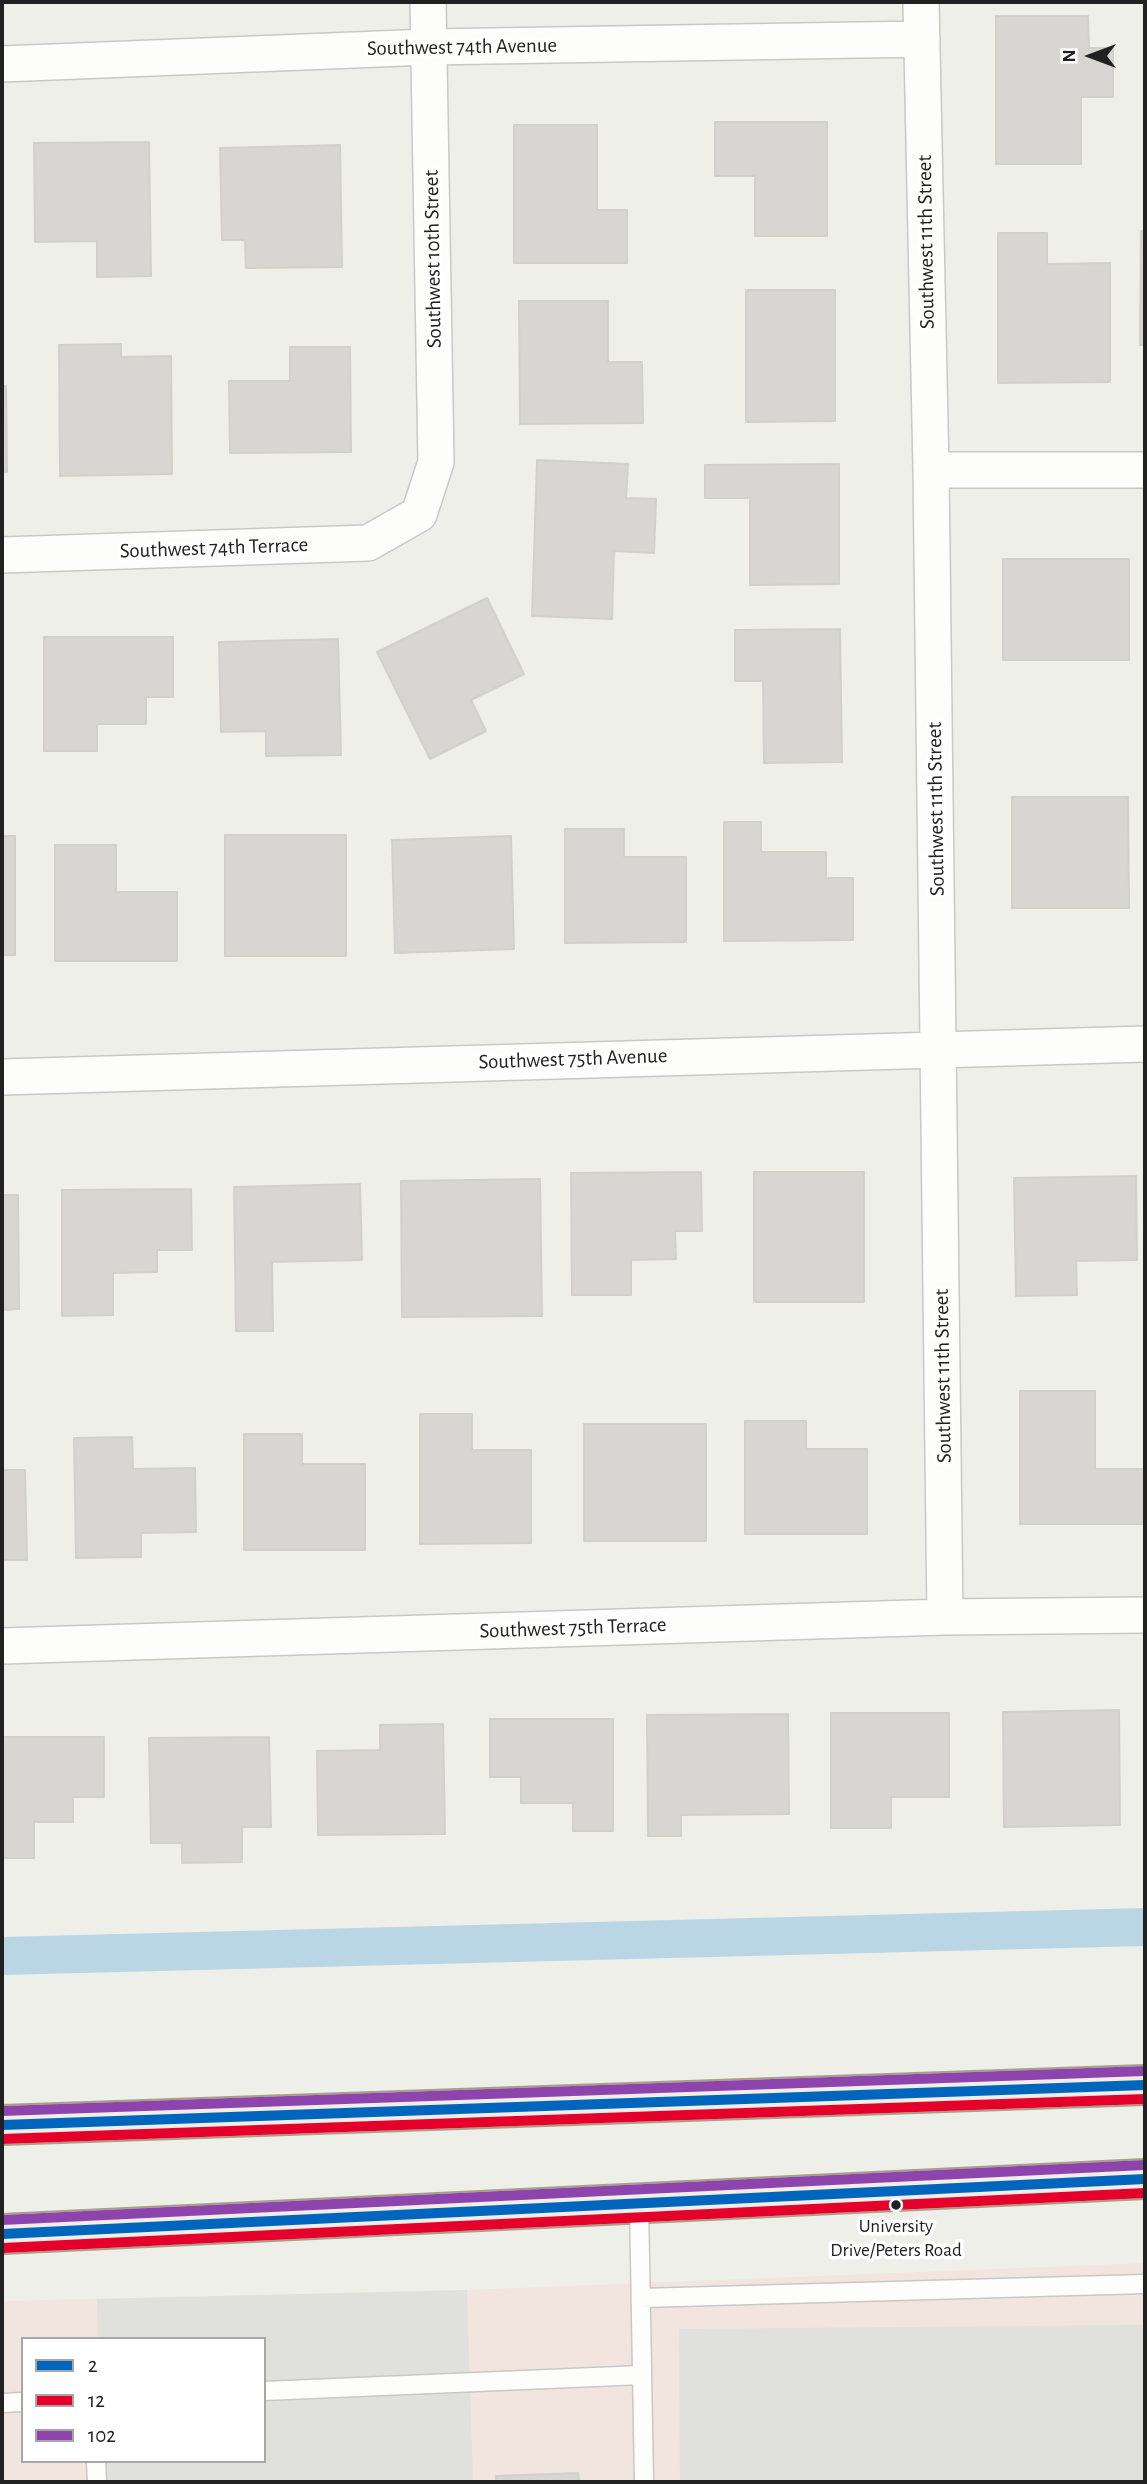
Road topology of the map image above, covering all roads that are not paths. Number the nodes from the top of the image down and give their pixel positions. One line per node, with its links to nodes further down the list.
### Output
1 (428, 2): 4 (street, Southwest 10th Street)
2 (921, 2): 3 (street, Southwest 11th Street)
3 (922, 39): 4 (street, Southwest 74th Avenue); 7 (street, Southwest 11th Street)
4 (429, 47): 5 (street, Southwest 74th Avenue); 8 (street, Southwest 10th Street)
5 (2, 64)
6 (1145, 470): 7 (street)
7 (931, 471): 11 (street, Southwest 11th Street)
8 (419, 514): 9 (street, Southwest 74th Terrace)
9 (2, 555)
10 (1145, 1044): 11 (street, Southwest 75th Avenue)
11 (939, 1048): 12 (street, Southwest 75th Avenue); 14 (street, Southwest 11th Street)
12 (2, 1077)
13 (1145, 1615): 14 (street, Southwest 75th Terrace)
14 (945, 1617): 15 (street, Southwest 75th Terrace)
15 (2, 1646)
16 (1145, 2085): 17 (main road)
17 (2, 2125)
18 (1145, 2179): 19 (main road)
19 (639, 2203): 20 (main road); 22 (lane)
20 (2, 2234)
21 (1145, 2284): 22 (lane)
22 (641, 2298): 23 (lane)
23 (642, 2375): 24 (lane); 29 (lane)
24 (266, 2391)
25 (21, 2402): 26 (lane)
26 (2, 2403)
27 (96, 2463): 28 (lane)
28 (97, 2482)
29 (644, 2482)

